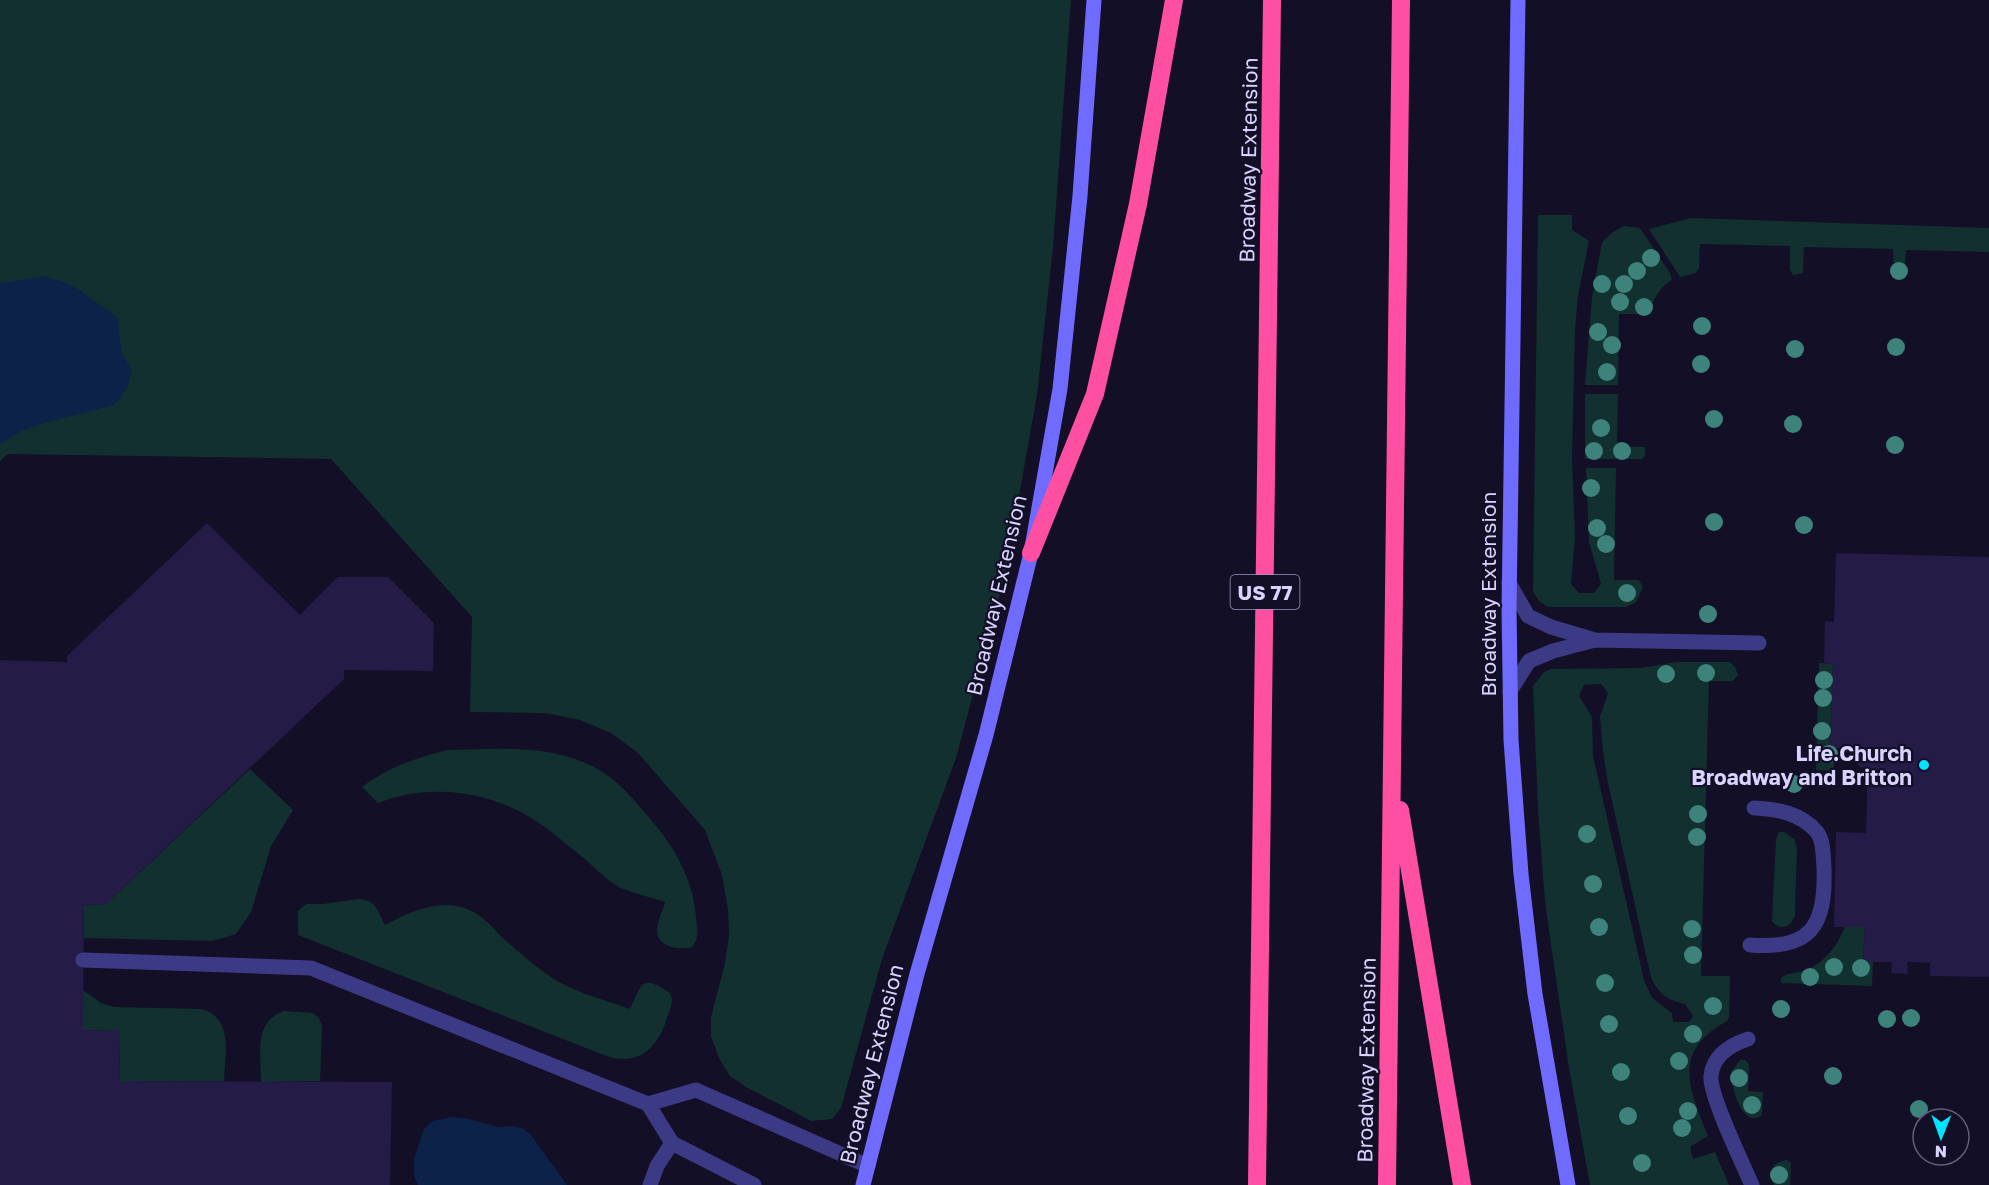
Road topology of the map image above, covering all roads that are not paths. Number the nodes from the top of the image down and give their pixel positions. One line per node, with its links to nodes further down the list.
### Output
1 (1094, 0): 6 (main road, Broadway Extension)
2 (1174, 0): 6 (highway)
3 (1272, 0): 22 (highway, Broadway Extension / US 77)
4 (1401, 0): 11 (highway, Broadway Extension)
5 (1518, 0): 7 (main road, Broadway Extension)
6 (1031, 553): 18 (main road, Broadway Extension)
7 (1509, 584): 8 (street); 10 (main road, Broadway Extension)
8 (1595, 640): 9 (street); 10 (street)
9 (1759, 643)
10 (1510, 691): 25 (main road, Broadway Extension)
11 (1393, 764): 23 (highway, Broadway Extension); 24 (highway)
12 (1754, 808): 13 (street)
13 (1750, 945)
14 (83, 960): 16 (street)
15 (1748, 1039): 26 (street)
16 (648, 1104): 17 (street); 18 (street)
17 (672, 1143): 19 (street); 20 (street)
18 (868, 1166): 21 (main road, Broadway Extension)
19 (650, 1185)
20 (754, 1185)
21 (863, 1185)
22 (1257, 1185)
23 (1387, 1185)
24 (1462, 1185)
25 (1568, 1185)
26 (1752, 1185)

